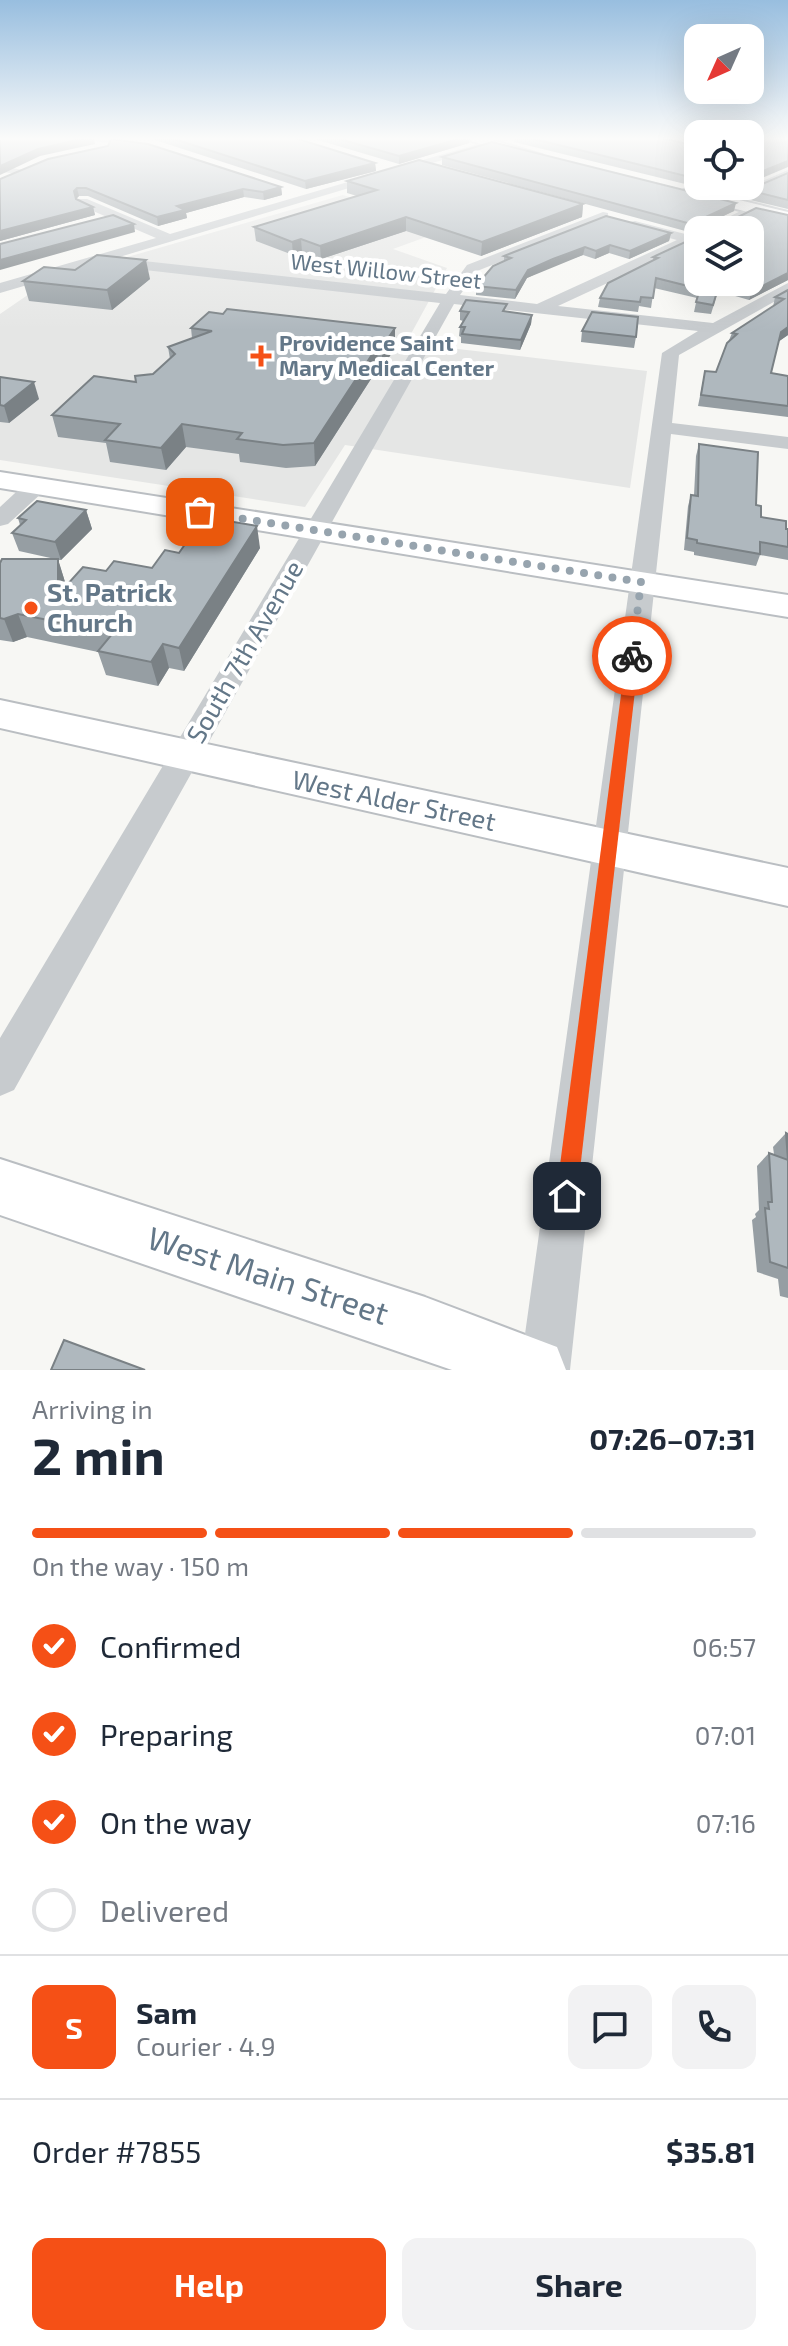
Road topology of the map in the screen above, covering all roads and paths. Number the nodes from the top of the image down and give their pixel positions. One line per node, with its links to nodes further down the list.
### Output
1 (83, 202): 6 (street)
2 (291, 202): 12 (street)
3 (726, 202): 5 (main road)
4 (573, 208): 7 (street)
5 (755, 209): 8 (street); 9 (main road)
6 (117, 216): 10 (street); 12 (street)
7 (603, 216): 11 (street); 19 (street, South 7th Avenue)
8 (740, 216)
9 (788, 217)
10 (88, 224)
11 (684, 235)
12 (168, 238): 14 (street)
13 (684, 242): 20 (street)
14 (99, 258): 15 (street); 19 (street, West Willow Street)
15 (26, 280): 16 (street); 18 (street)
16 (0, 288)
17 (788, 288): 21 (street)
18 (0, 298)
19 (449, 300): 20 (street, West Willow Street); 27 (street, South 7th Avenue)
20 (539, 309): 21 (street, West Willow Street)
21 (717, 328): 22 (street)
22 (660, 427): 23 (street); 28 (street)
23 (788, 443)
24 (0, 480): 25 (main road)
25 (36, 486): 26 (street); 27 (main road)
26 (0, 519)
27 (316, 530): 28 (main road); 31 (street, South 7th Avenue)
28 (641, 582): 29 (main road); 32 (street)
29 (788, 606)
30 (0, 714): 31 (main road, West Alder Street)
31 (186, 755): 32 (main road, West Alder Street); 34 (street, South 7th Avenue)
32 (609, 848): 33 (main road, West Alder Street); 37 (street)
33 (788, 887)
34 (0, 1076)
35 (0, 1187): 36 (main road, West Main Street)
36 (534, 1370)
37 (545, 1370)

